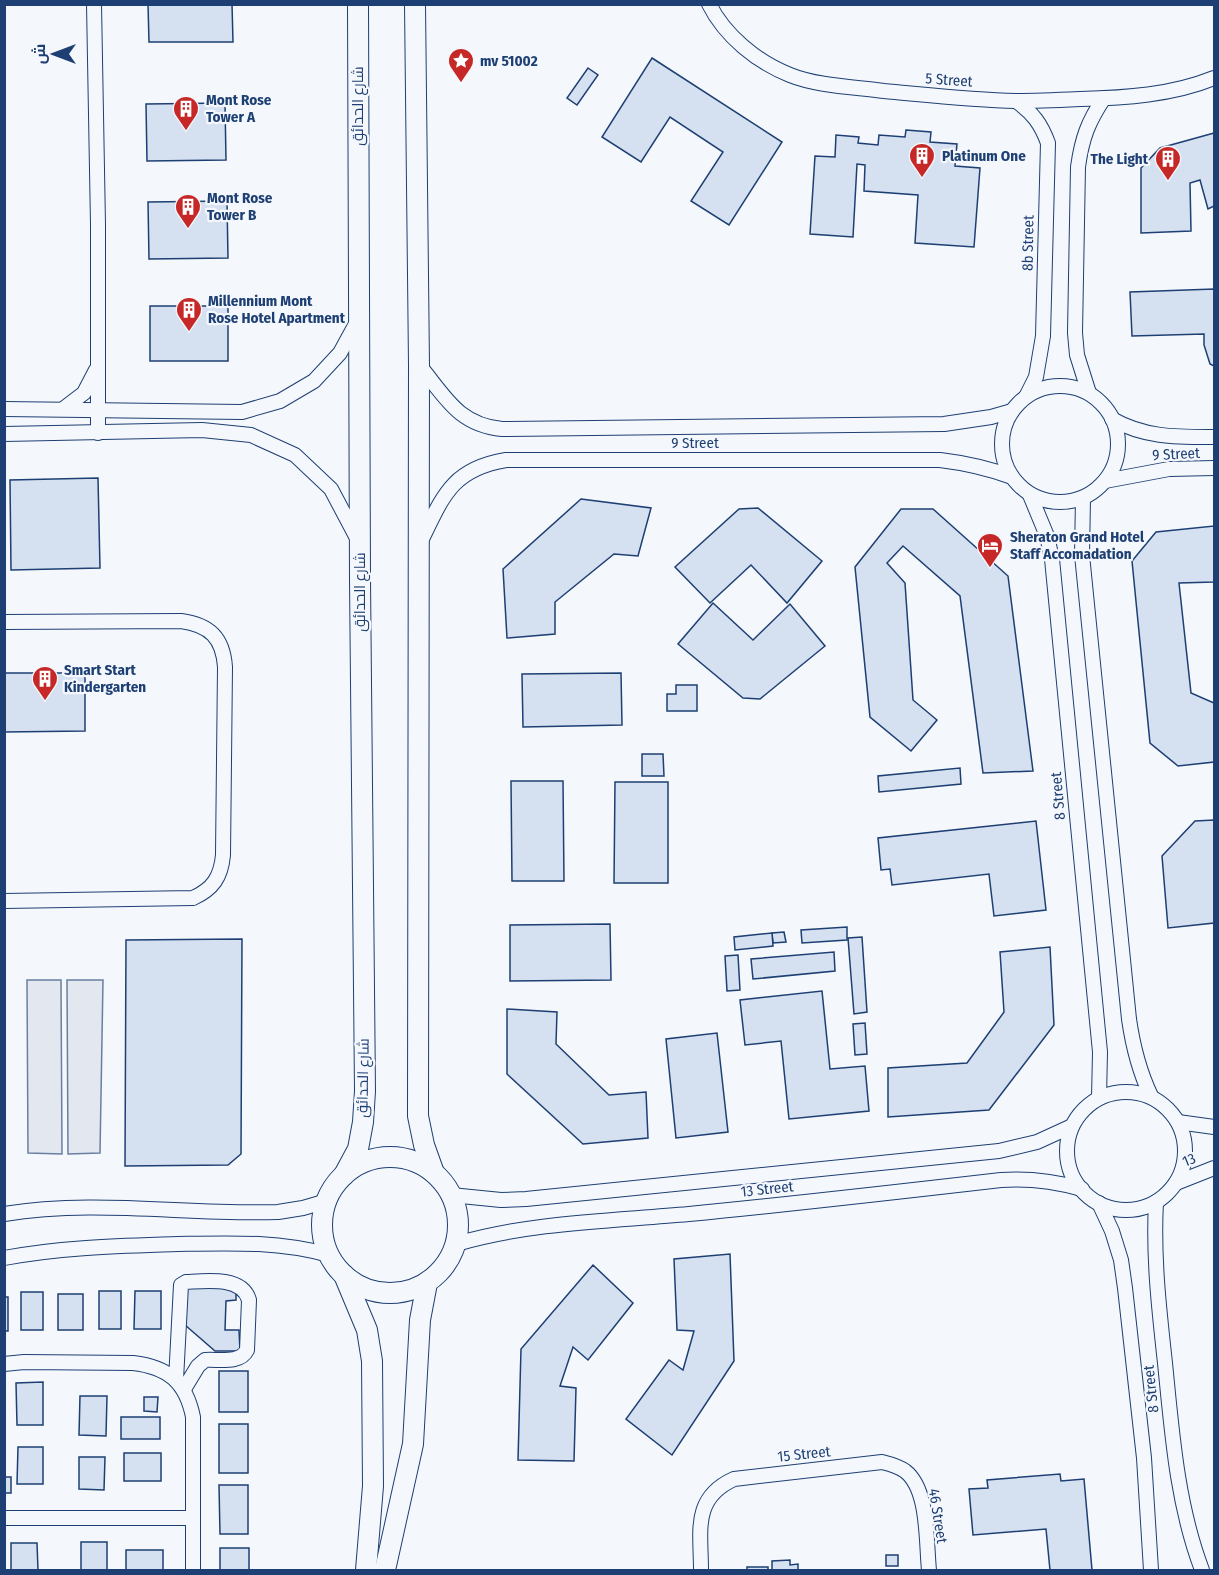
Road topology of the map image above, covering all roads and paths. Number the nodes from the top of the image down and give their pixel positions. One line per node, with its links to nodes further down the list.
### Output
1 (94, 4): 9 (street)
2 (358, 4): 8 (street, شارع الحدائق)
3 (415, 4): 10 (street)
4 (709, 4): 7 (street, 5 Street)
5 (1215, 78): 6 (street, 5 Street)
6 (1104, 98): 7 (street, 5 Street); 11 (street)
7 (1016, 101): 12 (street, 8b Street)
8 (359, 318): 15 (street); 26 (street, شارع الحدائق)
9 (98, 362): 14 (street); 15 (street)
10 (419, 365): 16 (street, 9 Street); 27 (street)
11 (1089, 393): 12 (street); 17 (street)
12 (1027, 396): 16 (street)
13 (4, 409): 14 (street)
14 (62, 410): 15 (street)
15 (98, 410): 18 (street)
16 (1012, 411): 22 (street)
17 (1112, 419): 20 (street, 9 Street); 23 (street)
18 (98, 433): 19 (street); 26 (street)
19 (4, 434)
20 (1215, 437)
21 (1215, 468): 23 (street, 9 Street)
22 (1012, 477): 24 (street); 27 (street, 9 Street)
23 (1105, 481): 25 (street)
24 (1030, 495): 25 (street); 31 (street, 8 Street)
25 (1083, 498): 30 (street)
26 (360, 542): 37 (street, شارع الحدائق)
27 (419, 546): 36 (street)
28 (4, 622): 29 (street)
29 (4, 901)
30 (1151, 1096): 31 (street); 32 (street)
31 (1099, 1098): 33 (street)
32 (1178, 1122): 34 (street); 38 (street)
33 (1072, 1126): 39 (street); 40 (street, 13 Street)
34 (1215, 1127)
35 (1215, 1168): 38 (street, 13)
36 (434, 1173): 37 (street); 40 (street)
37 (344, 1175): 41 (street)
38 (1176, 1183): 42 (street)
39 (1082, 1189): 43 (street); 45 (street, 13 Street)
40 (451, 1195): 45 (street)
41 (327, 1200): 44 (street); 46 (street)
42 (1156, 1202): 43 (street); 61 (street, 8 Street)
43 (1099, 1203): 60 (street, 8 Street)
44 (4, 1214)
45 (456, 1244): 49 (street)
46 (329, 1255): 47 (street); 48 (street)
47 (4, 1258)
48 (344, 1275): 49 (street); 56 (street)
49 (427, 1283): 57 (street)
50 (4, 1364): 51 (street)
51 (180, 1385): 51 (street); 54 (street)
52 (905, 1470): 58 (street, 15 Street); 59 (street, 46 Street)
53 (4, 1518): 54 (street)
54 (193, 1518): 55 (street)
55 (193, 1570)
56 (366, 1570)
57 (386, 1570)
58 (700, 1570)
59 (929, 1570)
60 (1151, 1570)
61 (1202, 1570)

